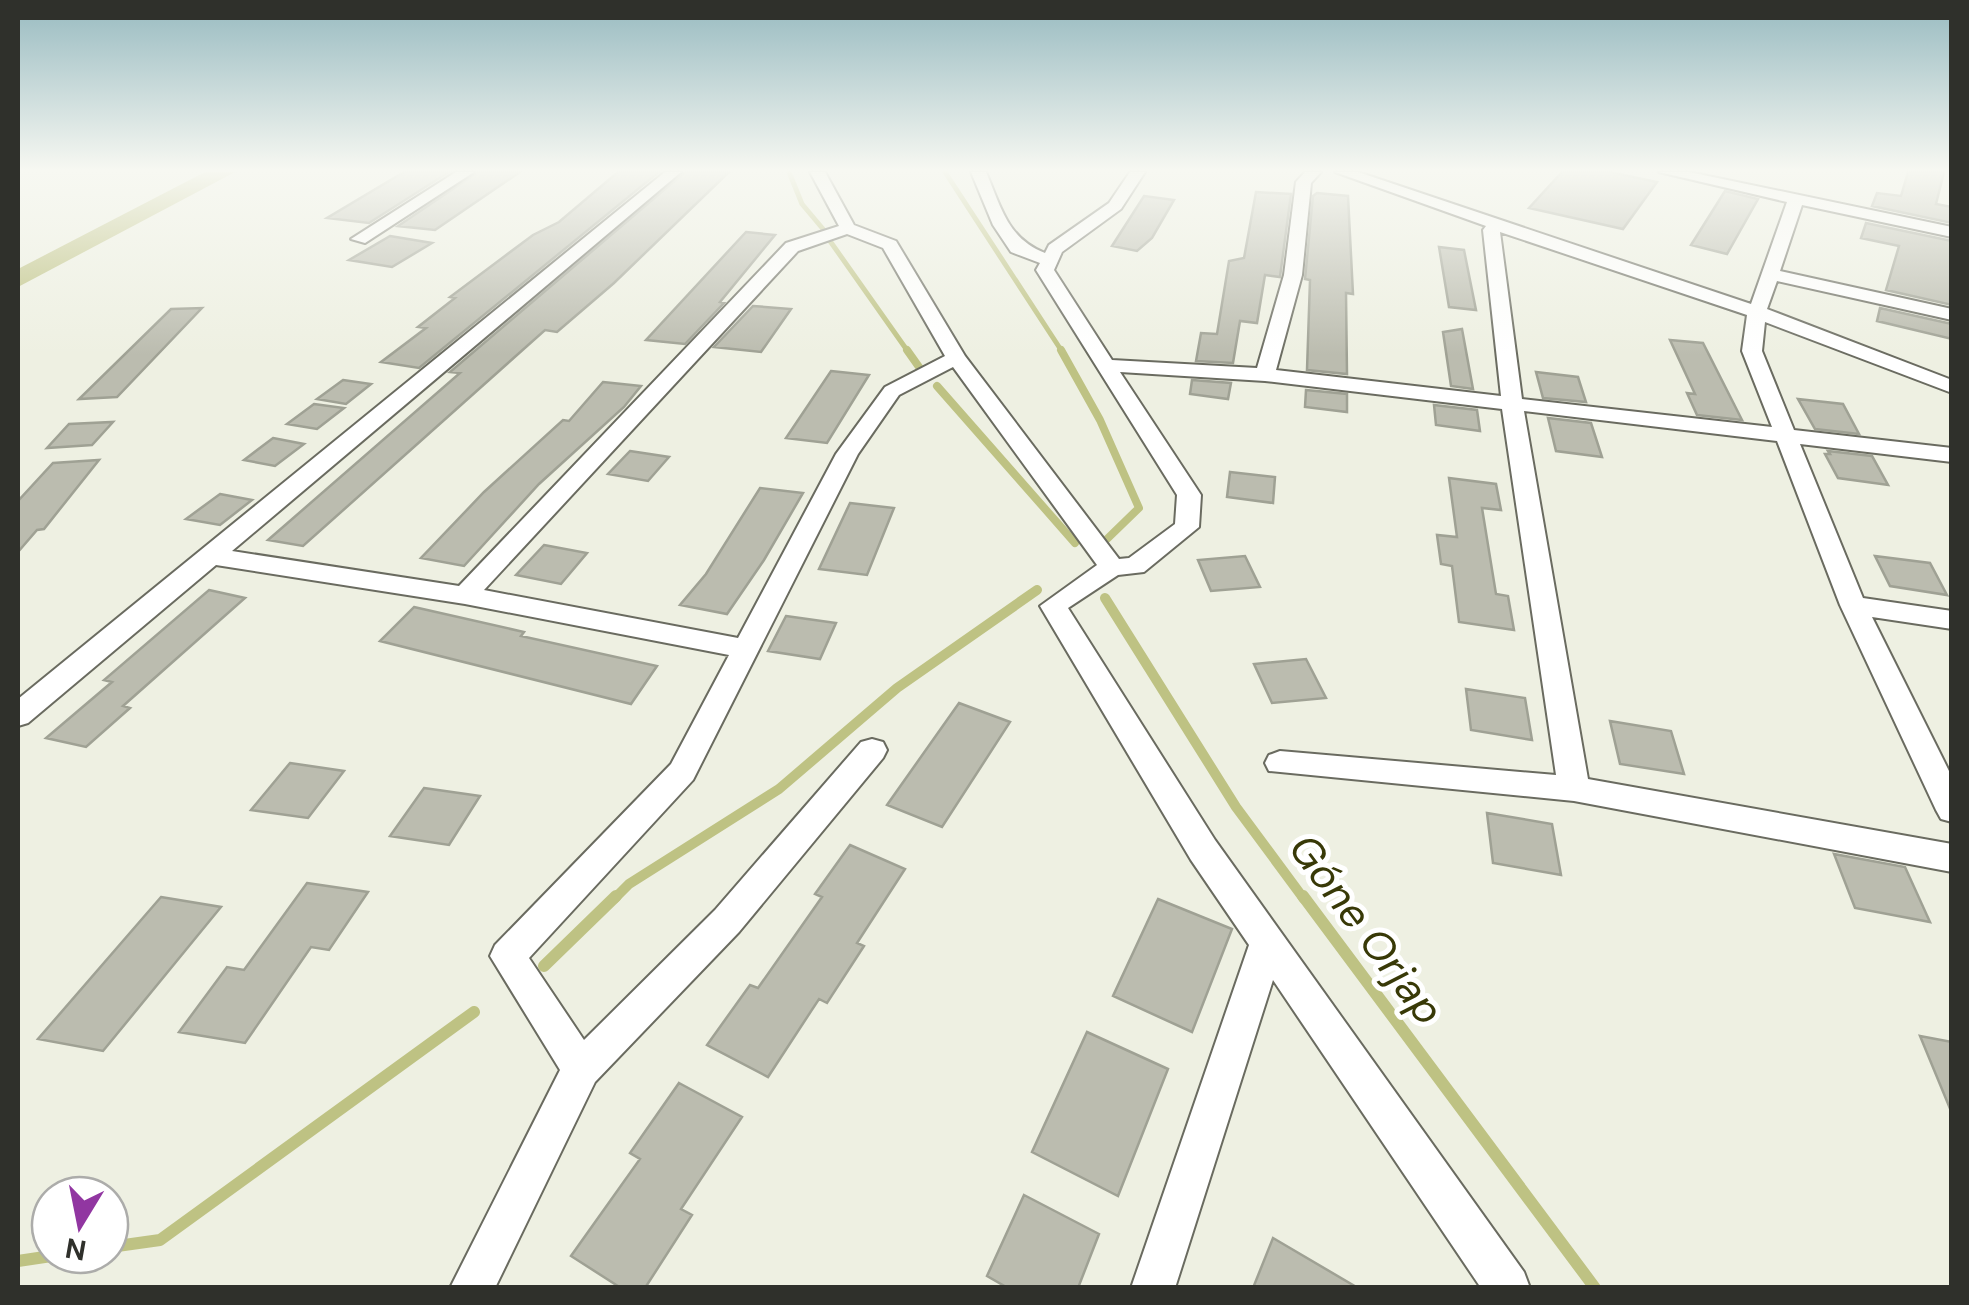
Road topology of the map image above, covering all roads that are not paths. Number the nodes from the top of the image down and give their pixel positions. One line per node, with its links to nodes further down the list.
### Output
1 (369, 233): 11 (street)
2 (601, 233): 23 (street)
3 (834, 233): 25 (street)
4 (860, 233): 16 (street)
5 (1006, 233): 12 (street)
6 (1078, 233): 12 (street)
7 (1298, 233): 18 (street)
8 (1491, 233): 20 (street)
9 (1529, 233): 14 (street)
10 (1785, 233): 13 (street)
11 (359, 239)
12 (1050, 261): 17 (street)
13 (1771, 274): 14 (street); 15 (street)
14 (1756, 312): 19 (street); 21 (street)
15 (1952, 315)
16 (956, 358): 24 (street); 28 (street)
17 (1104, 365): 18 (street); 24 (street)
18 (1266, 374): 20 (street)
19 (1952, 388)
20 (1512, 403): 21 (street); 32 (street)
21 (1785, 436): 22 (street); 26 (street)
22 (1952, 454)
23 (212, 556): 25 (street); 29 (street)
24 (1112, 568): 35 (street)
25 (465, 595): 28 (street)
26 (1852, 605): 27 (street); 33 (street)
27 (1952, 620)
28 (746, 649): 36 (street)
29 (18, 715)
30 (872, 750): 36 (street)
31 (1280, 763): 32 (street)
32 (1574, 788): 34 (street)
33 (1952, 810)
34 (1952, 858)
35 (1268, 941): 38 (street); 39 (street)
36 (581, 1069): 37 (street)
37 (472, 1288)
38 (1153, 1288)
39 (1508, 1288)

